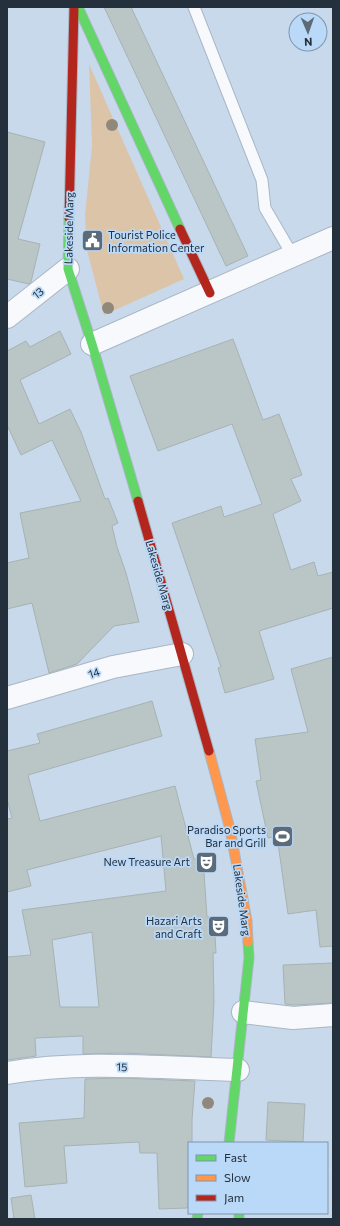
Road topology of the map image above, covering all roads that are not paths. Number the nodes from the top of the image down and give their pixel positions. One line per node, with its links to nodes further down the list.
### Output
1 (74, 7): 6 (main road, Lakeside Marg)
2 (78, 7): 7 (main road)
3 (194, 7): 5 (lane)
4 (333, 238): 5 (street)
5 (293, 256): 7 (street)
6 (68, 269): 8 (street, 13 / 13); 9 (main road, Lakeside Marg)
7 (210, 293): 9 (street)
8 (7, 317)
9 (92, 344): 10 (main road, Lakeside Marg)
10 (182, 654): 11 (street, 14 / 14); 12 (main road, Lakeside Marg)
11 (7, 698)
12 (242, 1012): 13 (street); 14 (main road, Lakeside Marg)
13 (333, 1015)
14 (238, 1070): 15 (street, 15 / 15); 16 (main road, Lakeside Marg)
15 (7, 1073)
16 (229, 1142)

